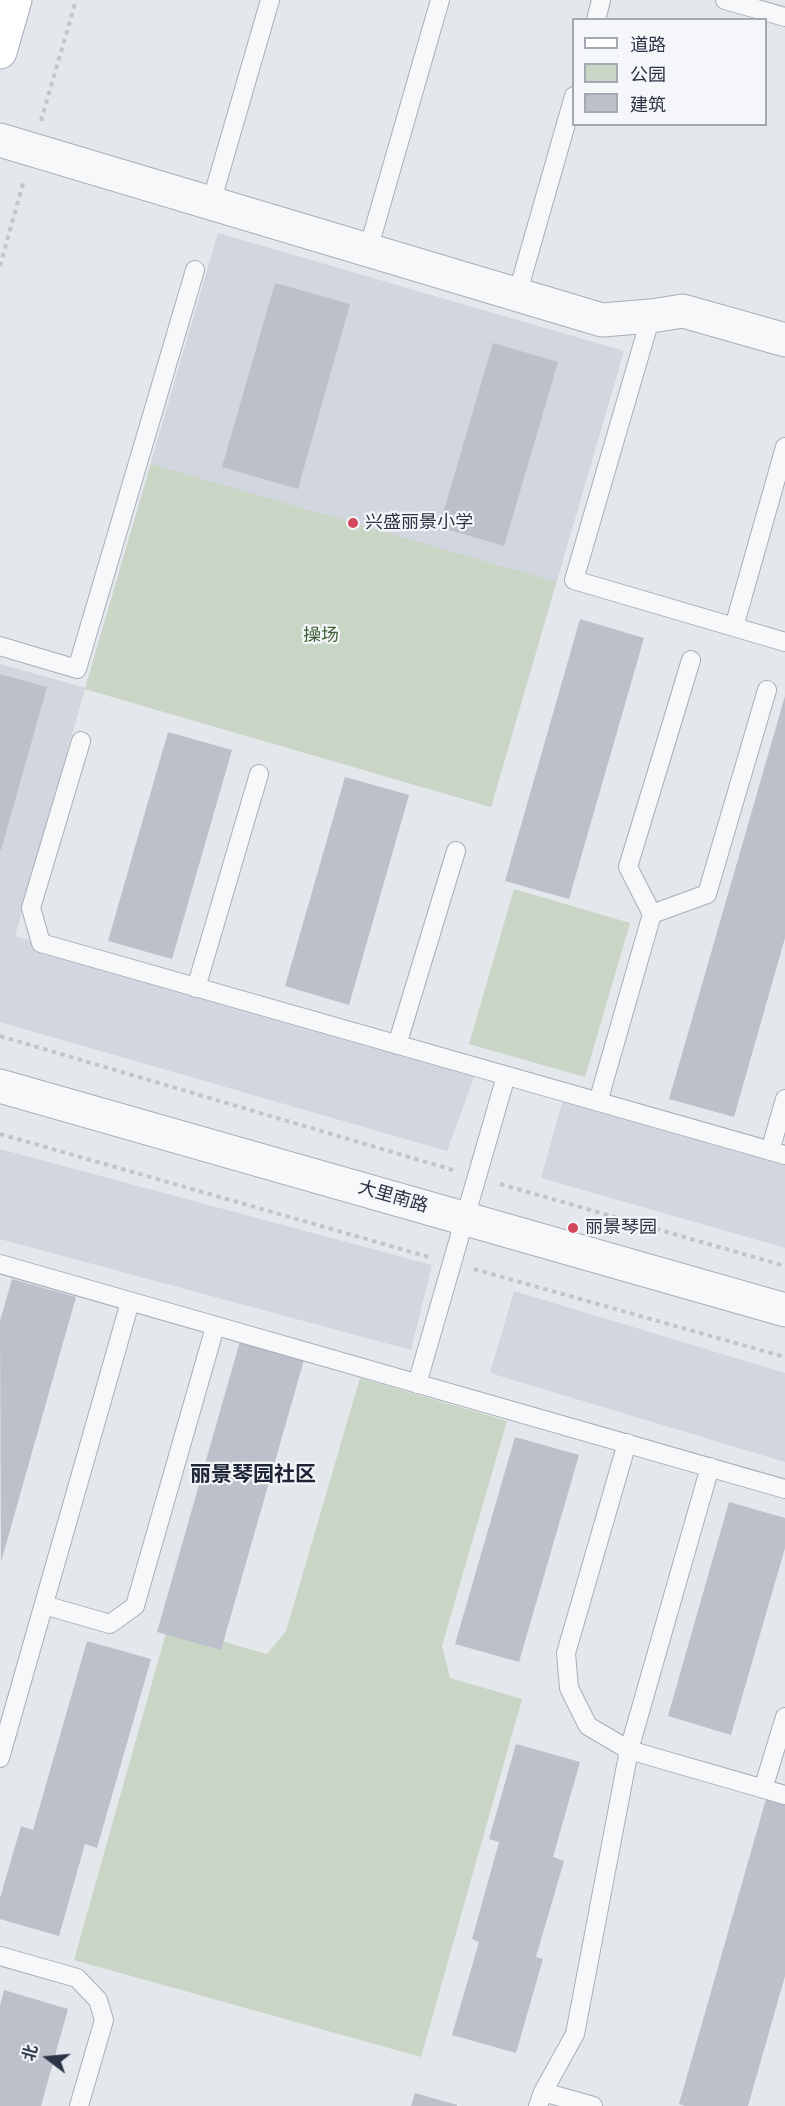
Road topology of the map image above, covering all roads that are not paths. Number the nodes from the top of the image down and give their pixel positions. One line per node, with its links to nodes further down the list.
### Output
1 (15, 0): 8 (main road)
2 (270, 0): 11 (lane)
3 (440, 0): 12 (lane)
4 (601, 0): 7 (lane)
5 (725, 0): 6 (lane)
6 (777, 10)
7 (596, 18)
8 (0, 52)
9 (572, 100): 14 (lane)
10 (0, 140): 11 (street)
11 (211, 203): 12 (street)
12 (368, 250): 14 (street)
13 (195, 270): 20 (lane)
14 (517, 295): 15 (street)
15 (651, 316): 16 (street); 18 (lane)
16 (785, 340)
17 (785, 447): 18 (lane)
18 (734, 627): 19 (lane)
19 (785, 642)
20 (0, 646)
21 (691, 660): 26 (lane)
22 (767, 690): 26 (lane)
23 (81, 741): 27 (lane)
24 (259, 774): 27 (lane)
25 (456, 851): 28 (lane)
26 (652, 914): 32 (lane)
27 (196, 988): 28 (lane)
28 (397, 1045): 29 (lane)
29 (506, 1076): 32 (lane); 34 (lane)
30 (0, 1086): 34 (street, 大里南路)
31 (785, 1100): 33 (lane)
32 (598, 1102): 33 (lane)
33 (777, 1153)
34 (466, 1218): 37 (street, 大里南路); 39 (lane)
35 (0, 1264): 36 (lane)
36 (130, 1302): 38 (lane); 43 (lane)
37 (785, 1310)
38 (215, 1327): 39 (lane); 43 (lane)
39 (417, 1384): 40 (lane)
40 (627, 1443): 41 (lane); 45 (lane)
41 (710, 1467): 42 (lane); 45 (lane)
42 (785, 1489)
43 (44, 1605): 46 (lane)
44 (785, 1717): 47 (lane)
45 (629, 1750): 47 (lane); 50 (lane)
46 (0, 1758)
47 (763, 1789): 48 (lane)
48 (785, 1795)
49 (0, 1956): 51 (lane)
50 (540, 2099): 52 (lane)
51 (79, 2106)
52 (592, 2106)

